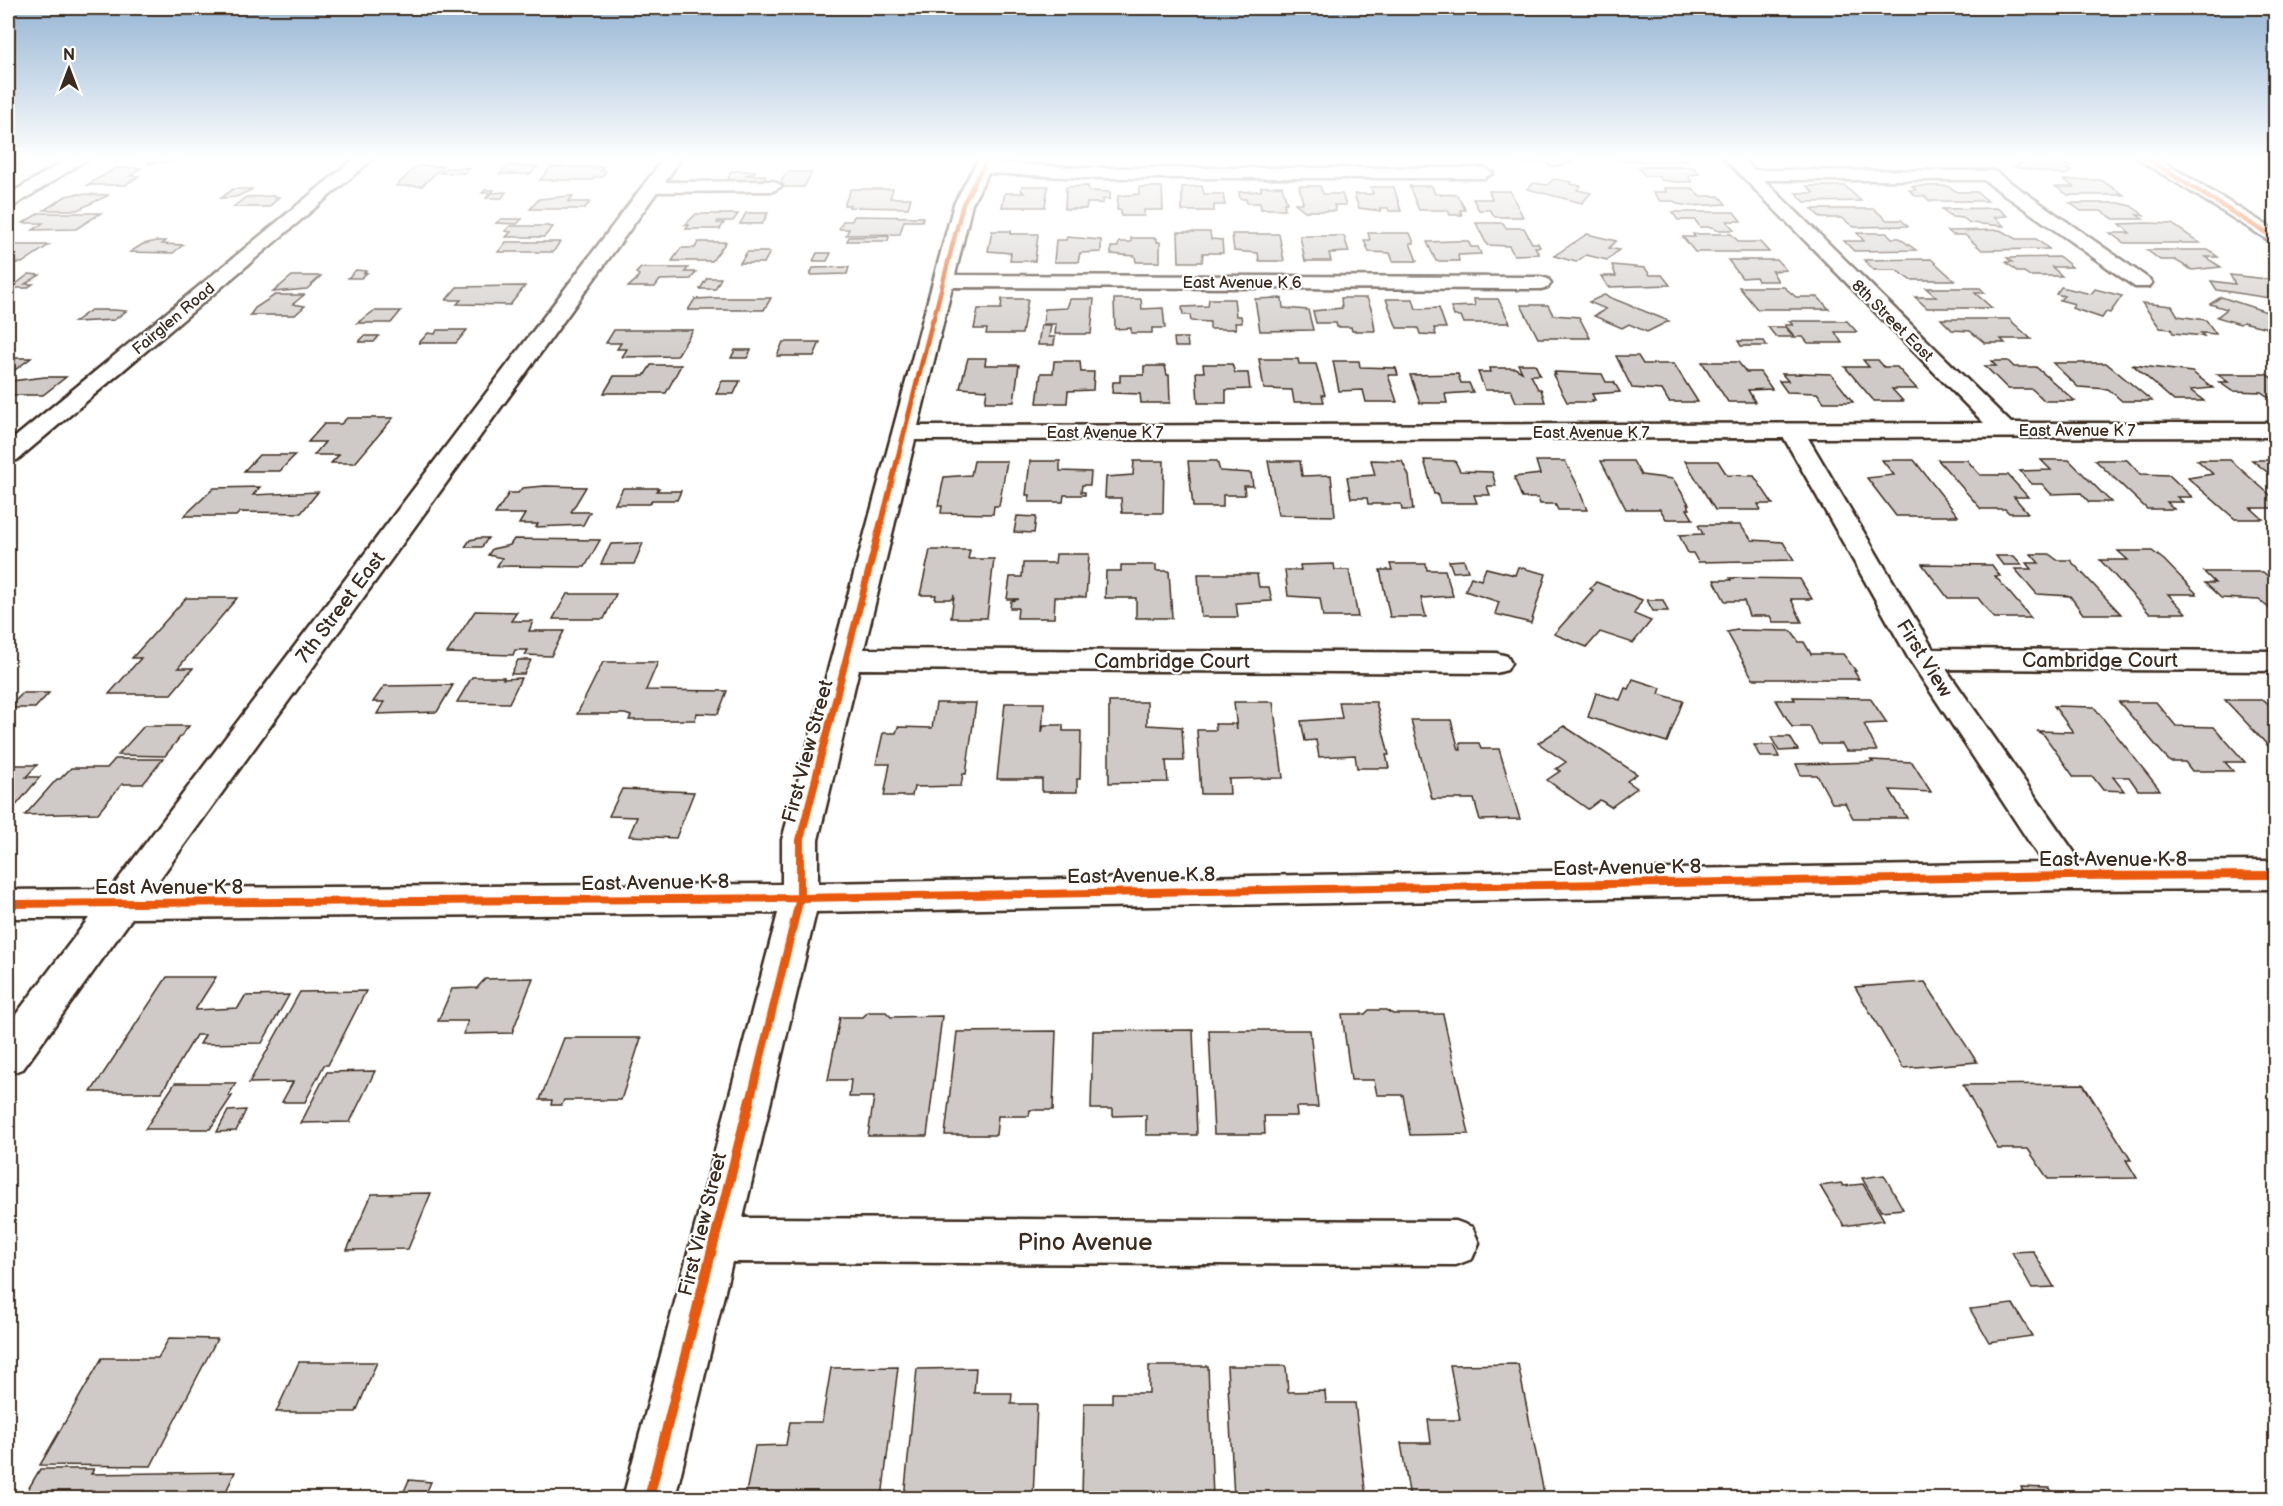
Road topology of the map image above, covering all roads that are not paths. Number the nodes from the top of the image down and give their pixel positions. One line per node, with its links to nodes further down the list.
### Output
1 (281, 228): 15 (street, Fairglen Road)
2 (621, 228): 24 (street, 7th Street East)
3 (957, 228): 8 (street, First View Street)
4 (1801, 228): 11 (street, 8th Street East)
5 (2064, 228): 9 (street)
6 (2259, 228): 7 (street)
7 (2276, 239)
8 (944, 281): 10 (street, East Avenue K 6); 14 (street, First View Street)
9 (2142, 282)
10 (1541, 283)
11 (2004, 430): 12 (street, East Avenue K 7); 13 (street, East Avenue K 7)
12 (2276, 430)
13 (1792, 431): 14 (street, East Avenue K 7); 17 (street, First View)
14 (906, 433): 16 (street, First View Street)
15 (8, 455)
16 (848, 659): 19 (street, Cambridge Court); 22 (street, First View Street)
17 (1924, 659): 18 (street, Cambridge Court); 21 (street, First View)
18 (2276, 661)
19 (1497, 663)
20 (2276, 875): 21 (street, East Avenue K 8)
21 (2071, 876): 22 (street, East Avenue K 8)
22 (800, 898): 24 (street, East Avenue K 8); 26 (street, First View Street)
23 (8, 904): 24 (street, East Avenue K 8)
24 (120, 904): 25 (street, 7th Street East)
25 (8, 1056)
26 (714, 1240): 27 (street, Pino Avenue); 28 (street, First View Street)
27 (1456, 1243)
28 (649, 1498)

